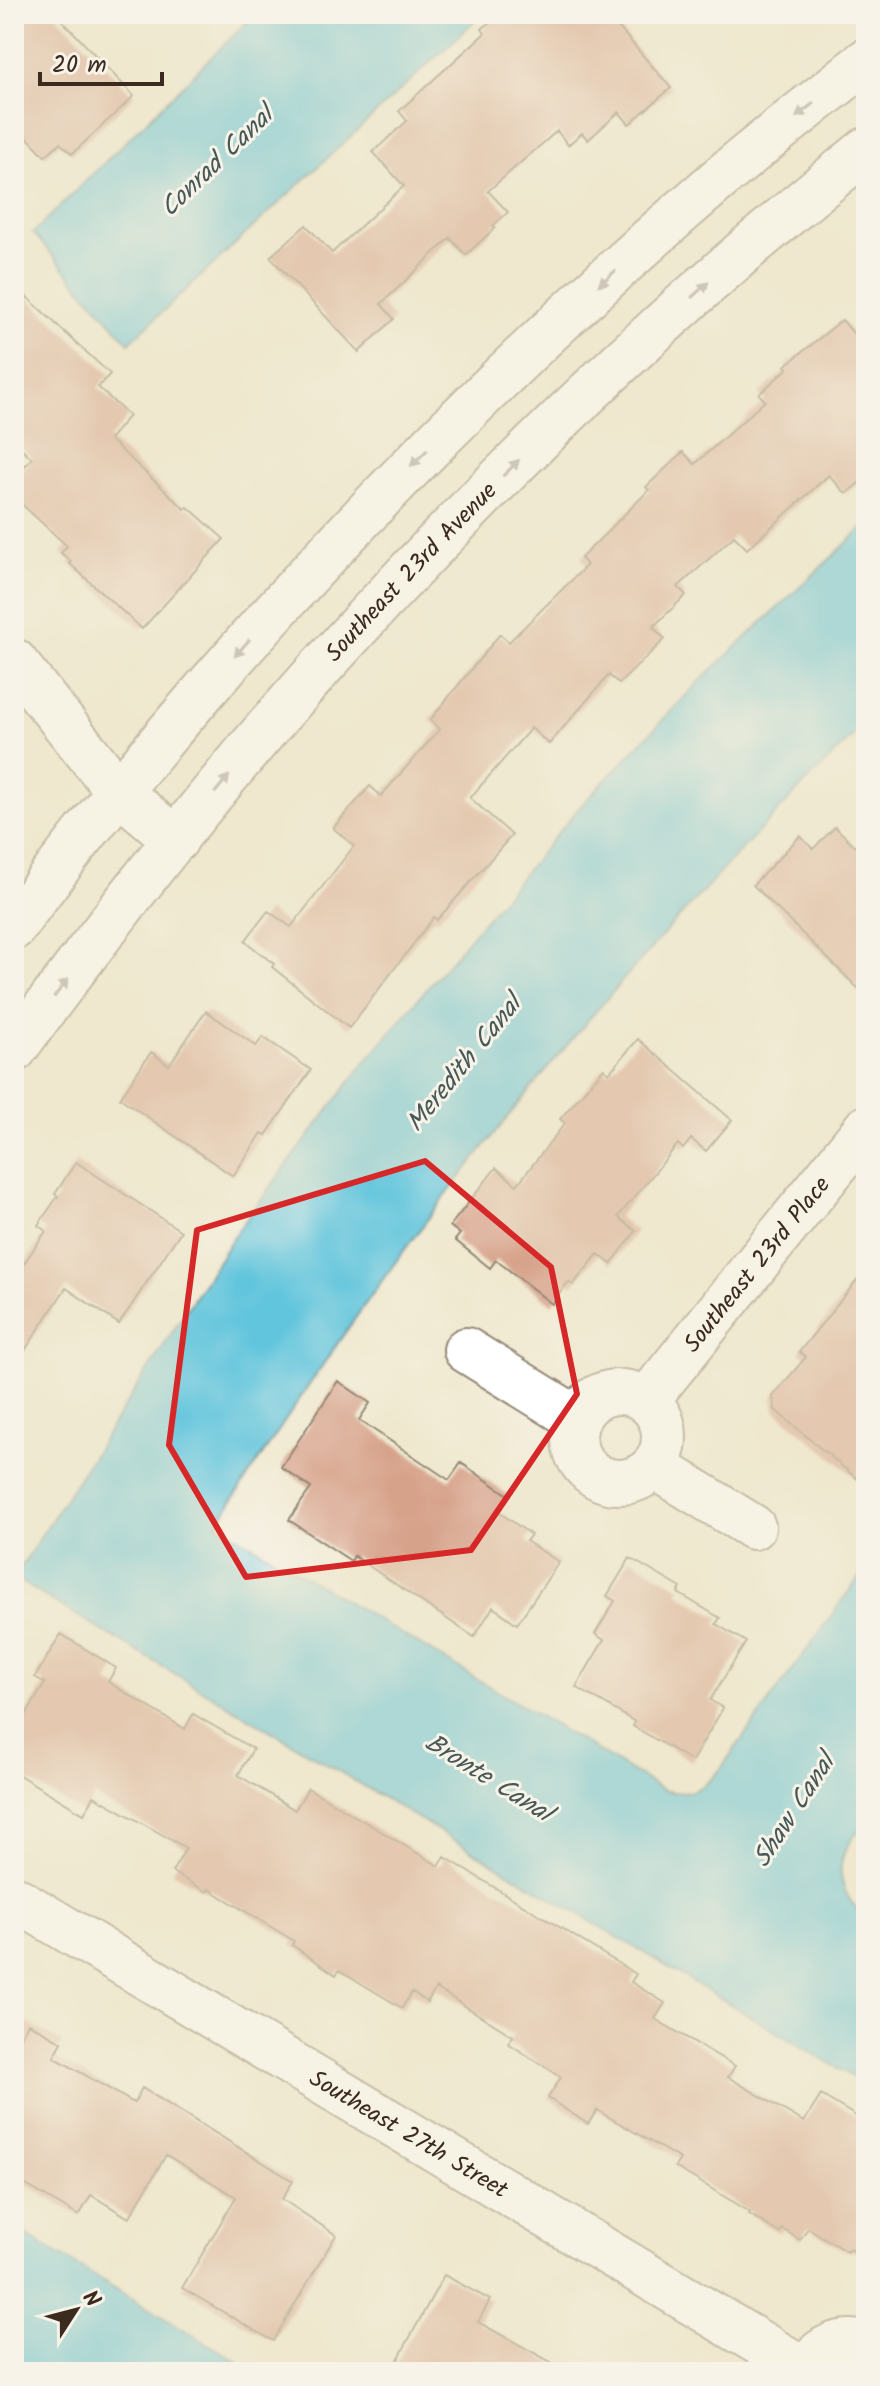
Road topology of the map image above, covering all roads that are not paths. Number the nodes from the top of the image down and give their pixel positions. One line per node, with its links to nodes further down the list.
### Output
1 (866, 61): 4 (street, one-way to 4)
2 (866, 150): 5 (street, Southeast 23rd Avenue, one-way to 2)
3 (14, 661): 4 (street)
4 (118, 791): 5 (street); 6 (street)
5 (176, 840): 7 (street, Southeast 23rd Avenue, one-way to 5)
6 (14, 927)
7 (14, 1050)
8 (866, 1128): 10 (street, Southeast 23rd Place)
9 (466, 1350): 11 (street)
10 (646, 1401): 11 (street); 12 (street)
11 (577, 1419): 12 (street)
12 (654, 1466): 13 (street)
13 (753, 1527)
14 (14, 1898): 16 (street, Southeast 27th Street)
15 (866, 2345): 16 (street, Southeast 27th Street)
16 (804, 2371)

